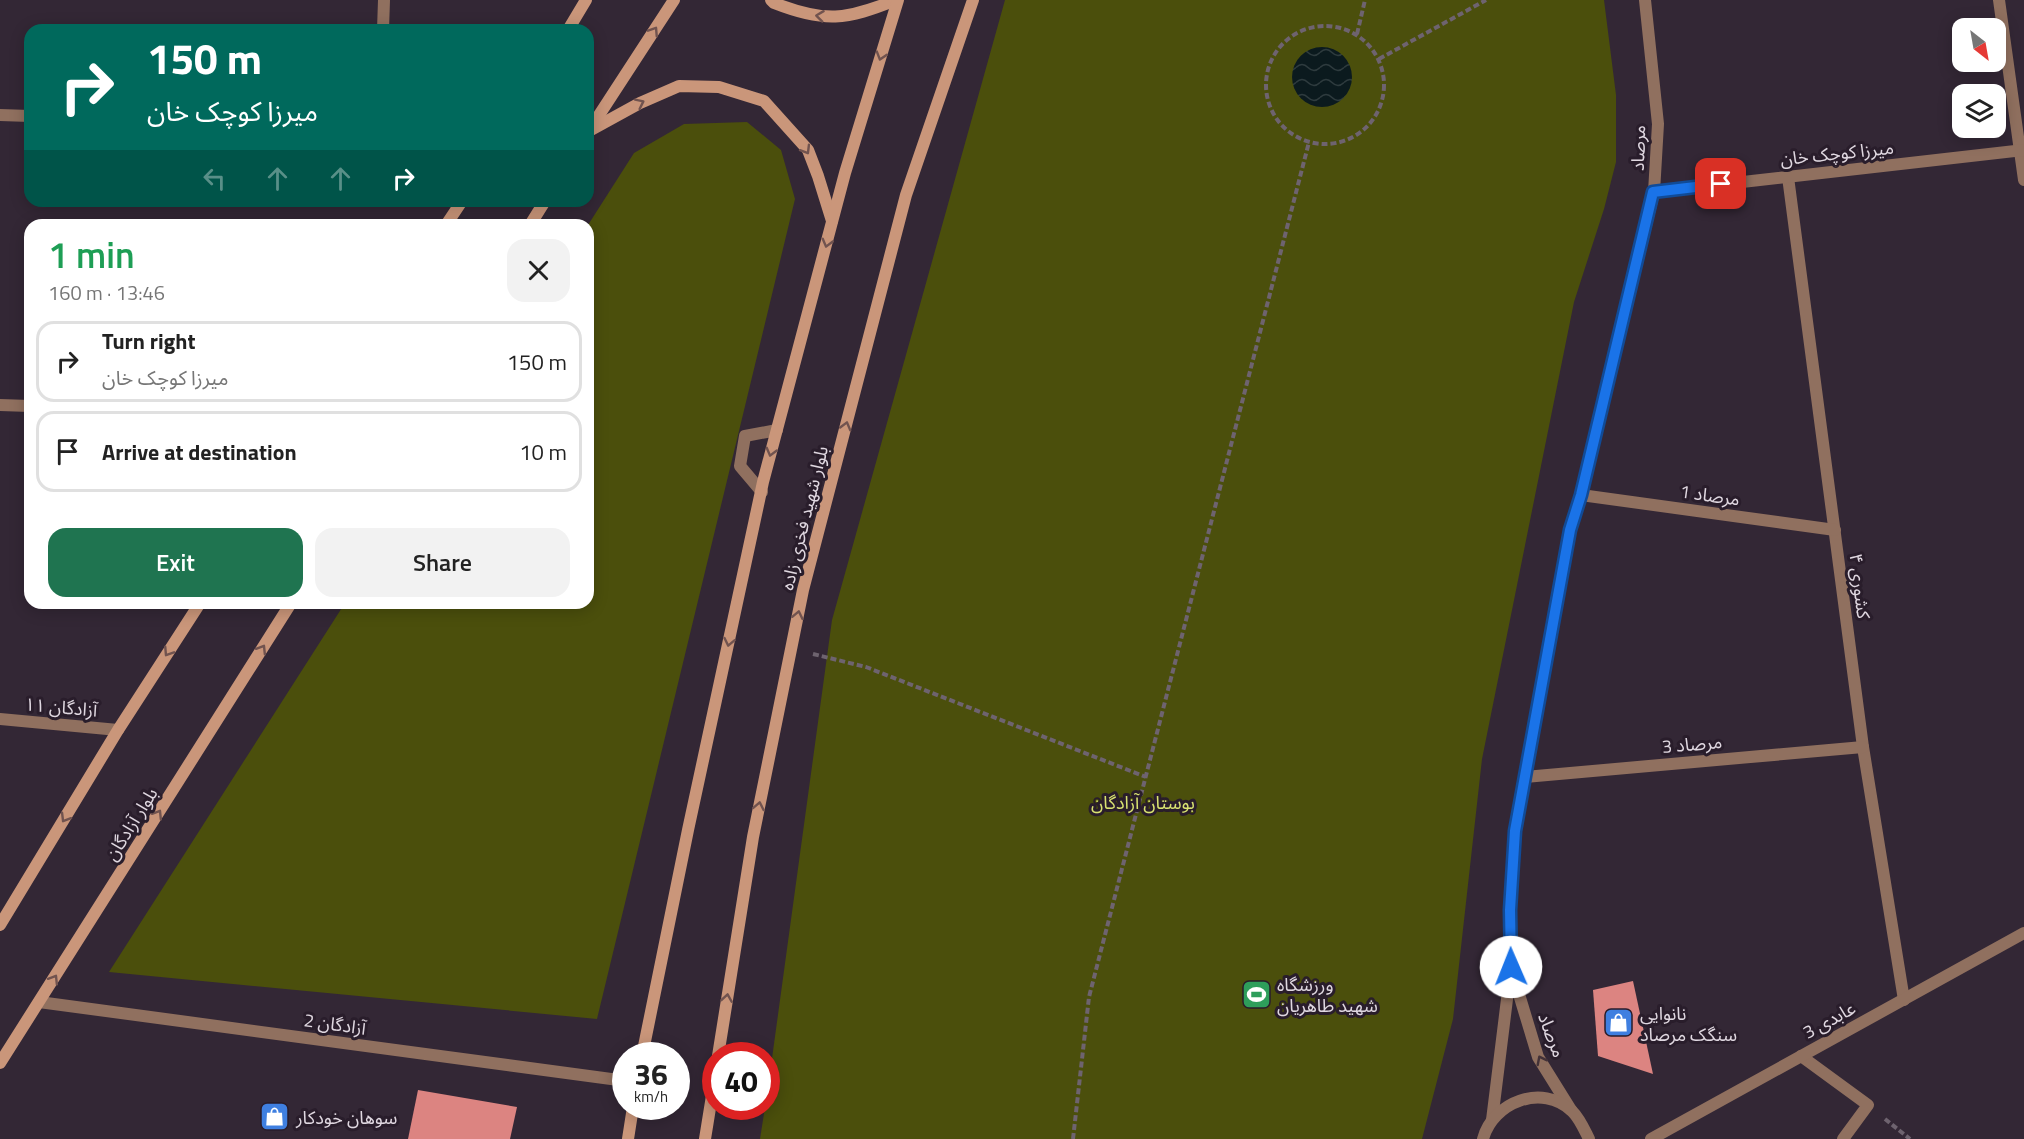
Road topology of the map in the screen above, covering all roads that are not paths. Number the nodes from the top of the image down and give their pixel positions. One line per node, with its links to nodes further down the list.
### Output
1 (384, 0): 9 (street)
2 (586, 0): 10 (main road)
3 (674, 0): 13 (main road, one-way to 3)
4 (771, 0): 5 (main road, one-way to 4)
5 (897, 0): 19 (main road, one-way to 19)
6 (974, 0): 38 (main road, بلوار شهید فخری زاده, one-way to 6)
7 (1645, 0): 18 (street, مرصاد)
8 (1999, 0): 15 (street)
9 (383, 24)
10 (572, 24)
11 (0, 115): 12 (street)
12 (24, 116)
13 (594, 123)
14 (594, 129): 19 (main road, one-way to 19)
15 (2022, 151): 16 (street, میرزا کوچک خان); 17 (street)
16 (1788, 177): 18 (street, میرزا کوچک خان); 25 (street, کشوری ۴)
17 (2024, 180)
18 (1653, 192): 24 (street, مرصاد)
19 (832, 222): 22 (main road, one-way to 22)
20 (0, 405): 21 (street)
21 (24, 406)
22 (777, 430): 23 (main road, one-way to 23); 23 (street)
23 (762, 492): 37 (main road, one-way to 37)
24 (1581, 495): 25 (street, مرصاد 1); 31 (street, مرصاد)
25 (1835, 530): 30 (street, کشوری ۴)
26 (196, 609): 29 (main road, one-way to 29)
27 (287, 609): 36 (main road, بلوار آزادگان, one-way to 27)
28 (0, 719): 29 (street, آزادگان ۱۱)
29 (118, 730): 32 (main road, one-way to 32)
30 (1863, 747): 31 (street, مرصاد 3); 35 (street, کشوری ۴)
31 (1525, 777): 34 (street, مرصاد)
32 (0, 925)
33 (2024, 933): 35 (street, عابدی 3)
34 (1511, 967): 42 (street, مرصاد, one-way to 34); 45 (street, مرصاد)
35 (1904, 1000): 39 (street, عابدی 3)
36 (39, 1002): 40 (main road, بلوار آزادگان); 41 (street, آزادگان 2)
37 (645, 1042)
38 (720, 1042)
39 (1801, 1056): 50 (street, عابدی 3); 51 (street)
40 (0, 1063)
41 (612, 1079)
42 (1571, 1110): 45 (street); 49 (street, مرصاد)
43 (631, 1120): 46 (main road)
44 (708, 1120): 47 (main road)
45 (1492, 1120): 48 (street)
46 (628, 1139)
47 (705, 1139)
48 (1483, 1139)
49 (1589, 1139)
50 (1651, 1139)
51 (1844, 1139)

